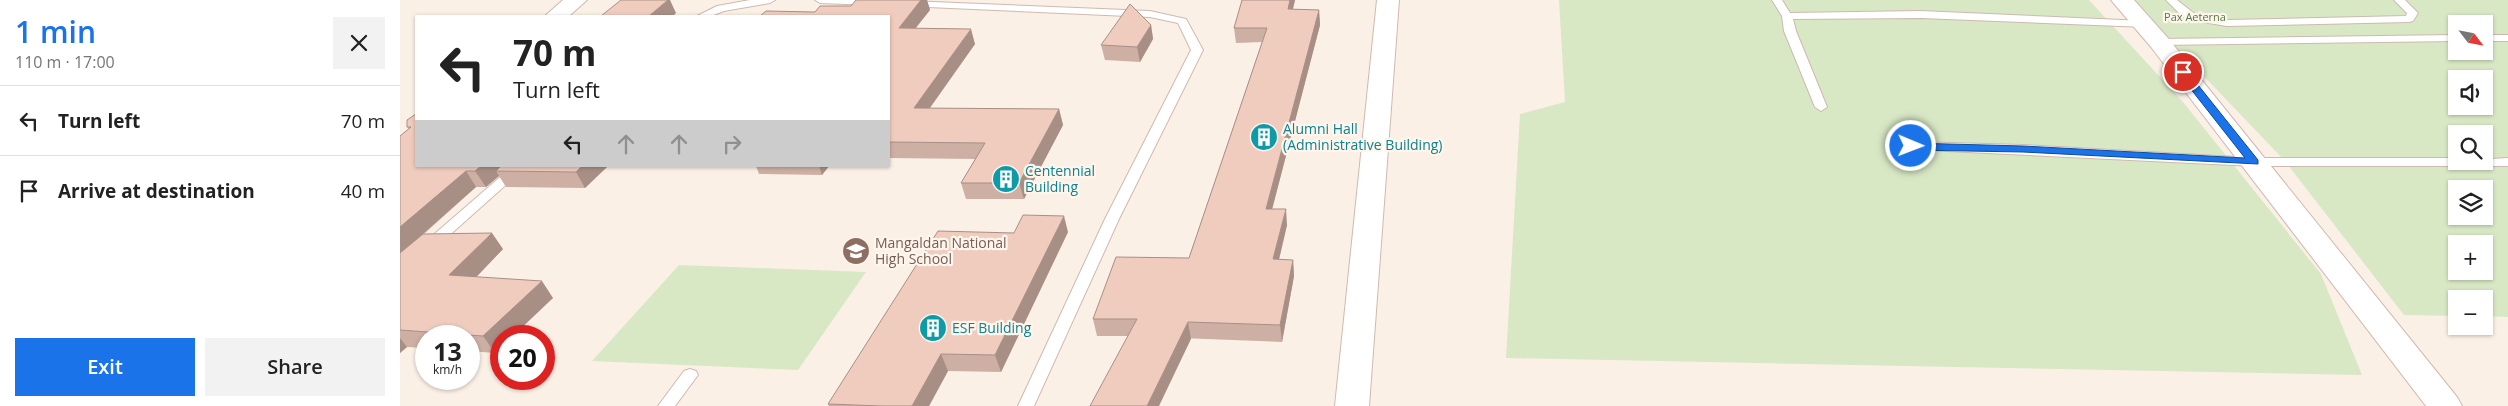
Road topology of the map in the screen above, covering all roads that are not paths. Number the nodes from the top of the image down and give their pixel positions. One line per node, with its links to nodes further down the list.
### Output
1 (576, 0): 10 (street)
2 (770, 0): 11 (lane)
3 (820, 0): 4 (lane)
4 (840, 0): 25 (lane)
5 (1388, 0): 26 (street)
6 (1777, 0): 12 (lane)
7 (2122, 0): 13 (street)
8 (2171, 0): 9 (lane)
9 (2398, 0)
10 (557, 15)
11 (704, 15)
12 (1787, 16): 13 (lane); 17 (lane)
13 (2152, 33): 14 (lane); 19 (street)
14 (2448, 38)
15 (2493, 38): 16 (lane)
16 (2508, 38)
17 (1821, 107)
18 (1911, 146): 19 (lane)
19 (2254, 162): 20 (lane); 27 (street)
20 (2508, 162)
21 (520, 167): 22 (lane)
22 (421, 253)
23 (690, 375): 24 (lane)
24 (666, 406)
25 (1026, 406)
26 (1352, 406)
27 (2445, 406)

